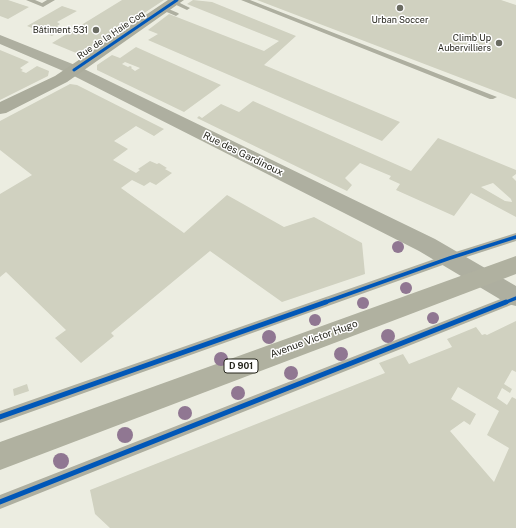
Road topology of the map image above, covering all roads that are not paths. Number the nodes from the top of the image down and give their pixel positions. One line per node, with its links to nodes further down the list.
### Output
1 (29, 0): 2 (lane)
2 (52, 0)
3 (244, 0): 7 (lane)
4 (176, 7): 6 (main road, Rue de la Haie Coq)
5 (0, 39): 6 (street, Rue des Gardinoux)
6 (74, 70): 8 (main road, Rue de la Haie Coq); 10 (street, Rue des Gardinoux)
7 (493, 97)
8 (0, 109)
9 (516, 236): 10 (lane)
10 (450, 258): 12 (street, Rue des Gardinoux); 14 (lane)
11 (516, 265): 12 (main road, Avenue Victor Hugo / D 901)
12 (482, 277): 13 (street, Rue des Gardinoux); 15 (main road, Avenue Victor Hugo / D 901)
13 (516, 298): 16 (lane)
14 (0, 417)
15 (0, 456)
16 (0, 502)

